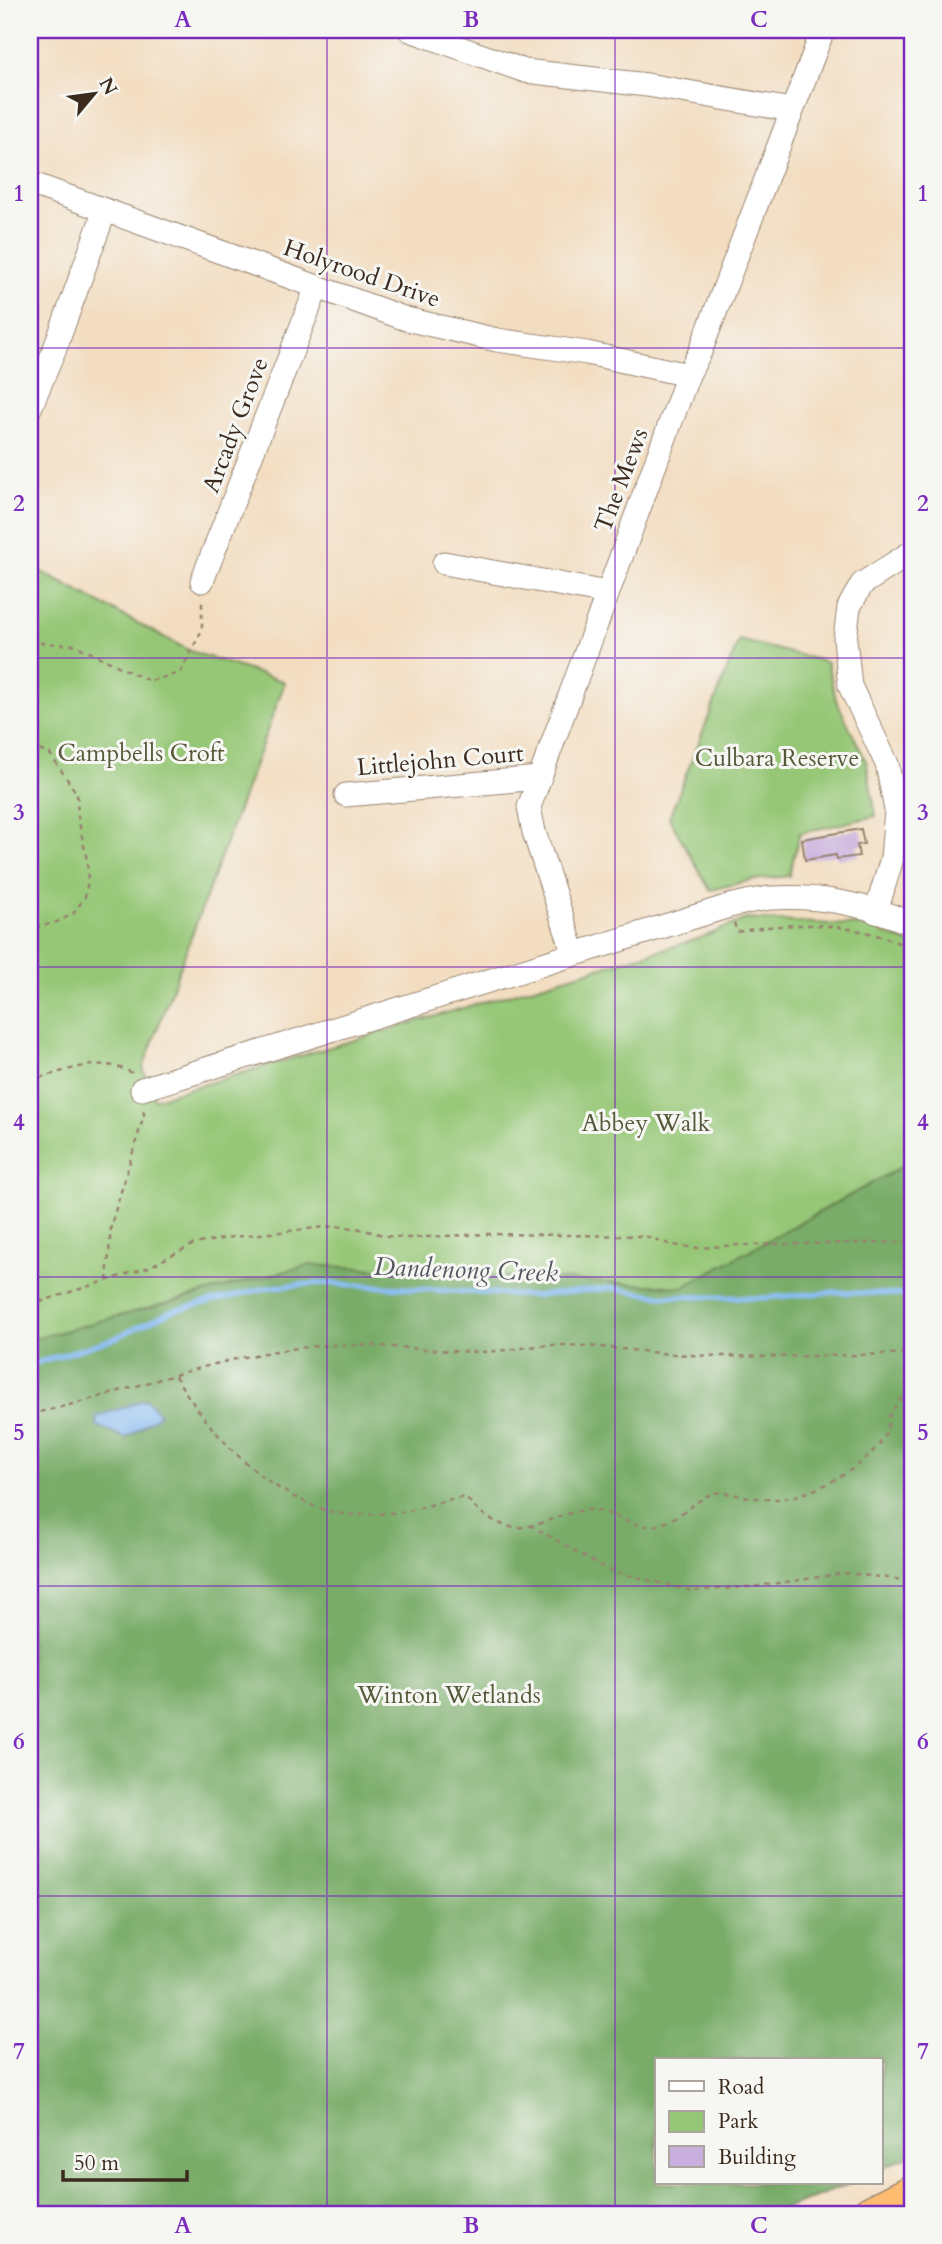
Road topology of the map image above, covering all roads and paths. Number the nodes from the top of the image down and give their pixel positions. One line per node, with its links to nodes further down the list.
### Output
1 (410, 30): 3 (street)
2 (823, 30): 3 (street, The Mews)
3 (792, 110): 7 (street, The Mews)
4 (30, 183): 5 (street, Holyrood Drive)
5 (105, 210): 6 (street, Holyrood Drive); 8 (street)
6 (317, 287): 7 (street, Holyrood Drive); 11 (street, Arcady Grove)
7 (688, 375): 12 (street, The Mews)
8 (30, 408)
9 (912, 552): 18 (street)
10 (444, 563): 12 (street)
11 (202, 581): 13 (path)
12 (607, 593): 15 (street, The Mews)
13 (30, 642)
14 (30, 747): 20 (path)
15 (539, 778): 16 (street, Littlejohn Court); 22 (street, The Mews)
16 (346, 795)
17 (729, 906): 18 (street); 21 (path); 22 (street)
18 (876, 912): 19 (street)
19 (912, 924)
20 (30, 929)
21 (912, 949)
22 (574, 954): 24 (street)
23 (30, 1080): 24 (path)
24 (142, 1089): 26 (path)
25 (912, 1242): 26 (path)
26 (107, 1281): 27 (path)
27 (30, 1305)
28 (912, 1353): 29 (path)
29 (175, 1376): 31 (path); 32 (path)
30 (912, 1385): 32 (path)
31 (30, 1414)
32 (530, 1525): 33 (path)
33 (912, 1581)
34 (912, 2193): 35 (highway)
35 (870, 2214)

